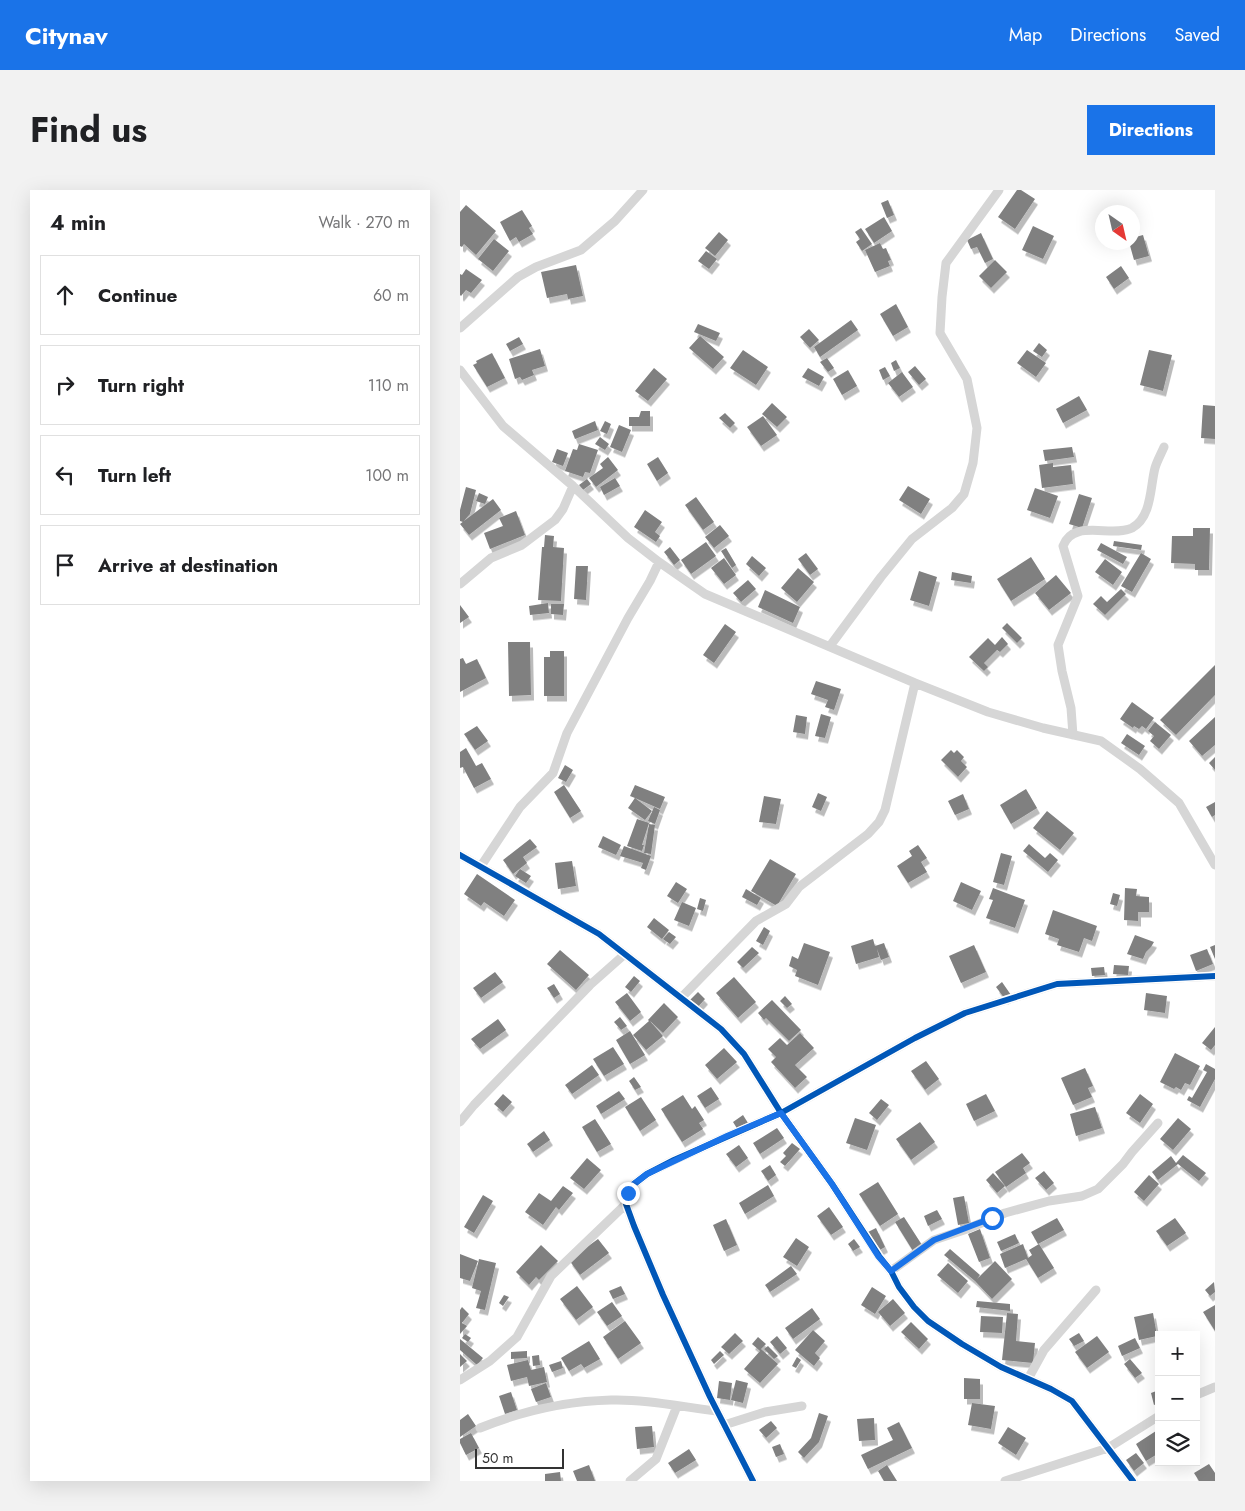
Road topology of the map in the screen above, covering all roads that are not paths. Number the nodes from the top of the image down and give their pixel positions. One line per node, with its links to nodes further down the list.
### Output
1 (644, 190): 3 (street)
2 (999, 190): 9 (street)
3 (460, 328)
4 (460, 370): 6 (street)
5 (1164, 447): 11 (street)
6 (573, 486): 7 (street); 8 (street)
7 (659, 562): 9 (street); 14 (street)
8 (460, 584)
9 (830, 646): 10 (street)
10 (915, 683): 11 (street); 17 (street)
11 (1073, 735): 13 (street)
12 (460, 854): 14 (street)
13 (1215, 865)
14 (481, 866): 15 (street)
15 (625, 954): 17 (street); 19 (street)
16 (1215, 976): 18 (street)
17 (681, 998): 18 (street)
18 (781, 1113): 21 (street); 22 (street)
19 (460, 1122)
20 (1158, 1123): 22 (street)
21 (626, 1204): 25 (street); 30 (street)
22 (891, 1271): 24 (street)
23 (1096, 1290): 24 (street)
24 (1028, 1379): 34 (street)
25 (460, 1380)
26 (1215, 1386): 27 (street)
27 (1200, 1393)
28 (677, 1406): 30 (street); 33 (street); 35 (street)
29 (802, 1406): 32 (street)
30 (717, 1411): 32 (street)
31 (1155, 1419): 34 (street)
32 (724, 1425): 36 (street)
33 (480, 1428)
34 (1108, 1448): 37 (street); 38 (street)
35 (630, 1481)
36 (753, 1481)
37 (1005, 1481)
38 (1133, 1481)

